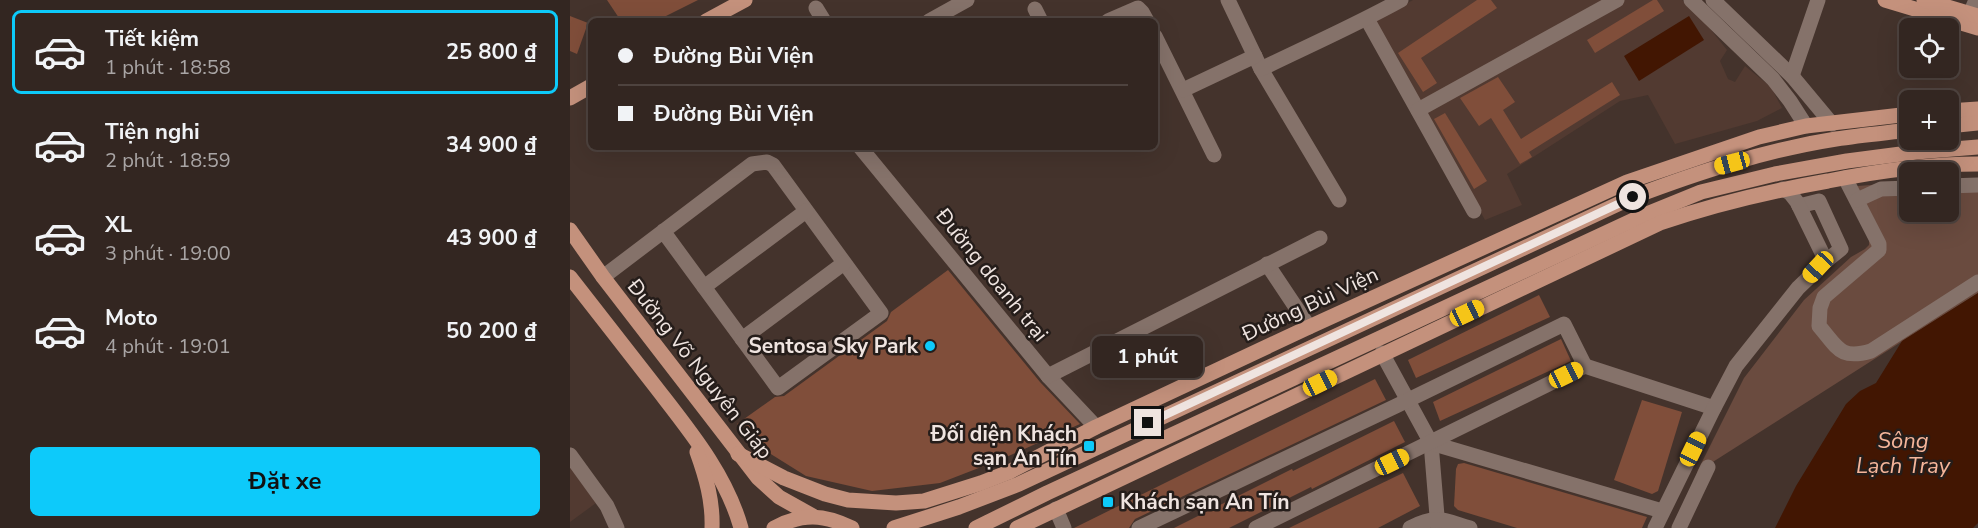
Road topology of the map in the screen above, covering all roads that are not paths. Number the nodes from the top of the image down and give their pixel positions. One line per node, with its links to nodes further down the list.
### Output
1 (745, 0): 12 (main road)
2 (967, 0): 13 (street)
3 (1228, 0): 18 (street)
4 (1401, 0): 16 (street)
5 (1617, 0): 24 (street)
6 (1691, 0): 30 (street)
7 (1713, 0): 19 (street)
8 (1818, 0): 19 (street)
9 (1885, 0): 11 (main road)
10 (1924, 0): 11 (main road)
11 (1974, 16)
12 (716, 18)
13 (934, 18)
14 (1115, 18): 15 (street)
15 (1145, 18)
16 (1367, 19): 18 (street); 24 (street)
17 (1158, 42): 21 (street)
18 (1258, 63): 21 (street); 42 (street)
19 (1792, 76): 27 (street)
20 (588, 88): 22 (main road)
21 (1183, 90): 34 (street)
22 (570, 98)
23 (1978, 109): 25 (main road)
24 (1418, 110): 45 (street)
25 (1959, 110)
26 (1899, 115): 27 (main road, Đường Bùi Viện)
27 (1832, 123): 30 (main road, Đường Bùi Viện)
28 (1978, 123): 29 (main road)
29 (1959, 125)
30 (1806, 126): 57 (main road, Đường Bùi Viện)
31 (1899, 131): 46 (main road, Đường Bùi Viện)
32 (1978, 147): 36 (main road)
33 (862, 150): 61 (street, Đường doanh trại)
34 (1214, 154)
35 (1978, 164): 37 (main road)
36 (1775, 174): 41 (main road); 50 (main road)
37 (1845, 178): 41 (main road); 43 (street)
38 (1978, 185): 39 (street)
39 (1959, 186)
40 (1899, 188): 43 (street)
41 (1783, 189): 59 (main road); 63 (street)
42 (1339, 200)
43 (1857, 201): 55 (street)
44 (806, 211): 48 (street); 51 (street); 56 (street)
45 (1474, 211)
46 (1580, 220): 50 (main road); 70 (main road, Đường Bùi Viện)
47 (570, 230): 54 (main road, Đường Võ Nguyên Giáp)
48 (663, 231): 54 (street); 56 (street)
49 (1320, 238): 52 (street)
50 (1591, 242): 59 (main road)
51 (844, 263): 58 (street); 58 (street)
52 (1267, 264): 57 (street); 61 (street)
53 (570, 277): 65 (main road)
54 (603, 277): 67 (main road, Đường Võ Nguyên Giáp)
55 (1978, 282)
56 (704, 287): 58 (street)
57 (1309, 327): 64 (main road, Đường Bùi Viện)
58 (742, 339)
59 (1378, 347): 62 (street); 71 (main road); 72 (main road)
60 (1585, 366): 62 (street); 63 (street); 66 (street)
61 (1048, 376): 64 (street, Đường doanh trại)
62 (1408, 400): 66 (street); 85 (street)
63 (1713, 408): 73 (street)
64 (1096, 428): 70 (main road, Đường Bùi Viện)
65 (688, 429): 77 (main road); 78 (main road)
66 (1431, 443): 73 (street); 75 (street); 86 (street)
67 (738, 454): 70 (main road, Đường Bùi Viện); 74 (main road, Đường Võ Nguyên Giáp)
68 (570, 455): 76 (street)
69 (1707, 467): 90 (street)
70 (1014, 478): 81 (main road, Đường Bùi Viện)
71 (1047, 493): 72 (main road); 82 (main road)
72 (1056, 509): 83 (main road); 84 (street)
73 (1662, 512): 89 (street)
74 (813, 516): 79 (main road); 80 (main road)
75 (1438, 523): 87 (street); 88 (street)
76 (617, 528)
77 (712, 528)
78 (741, 528)
79 (774, 528)
80 (852, 528)
81 (894, 528)
82 (976, 528)
83 (1017, 528)
84 (1064, 528)
85 (1139, 528)
86 (1256, 528)
87 (1410, 528)
88 (1470, 528)
89 (1656, 528)
90 (1679, 528)

